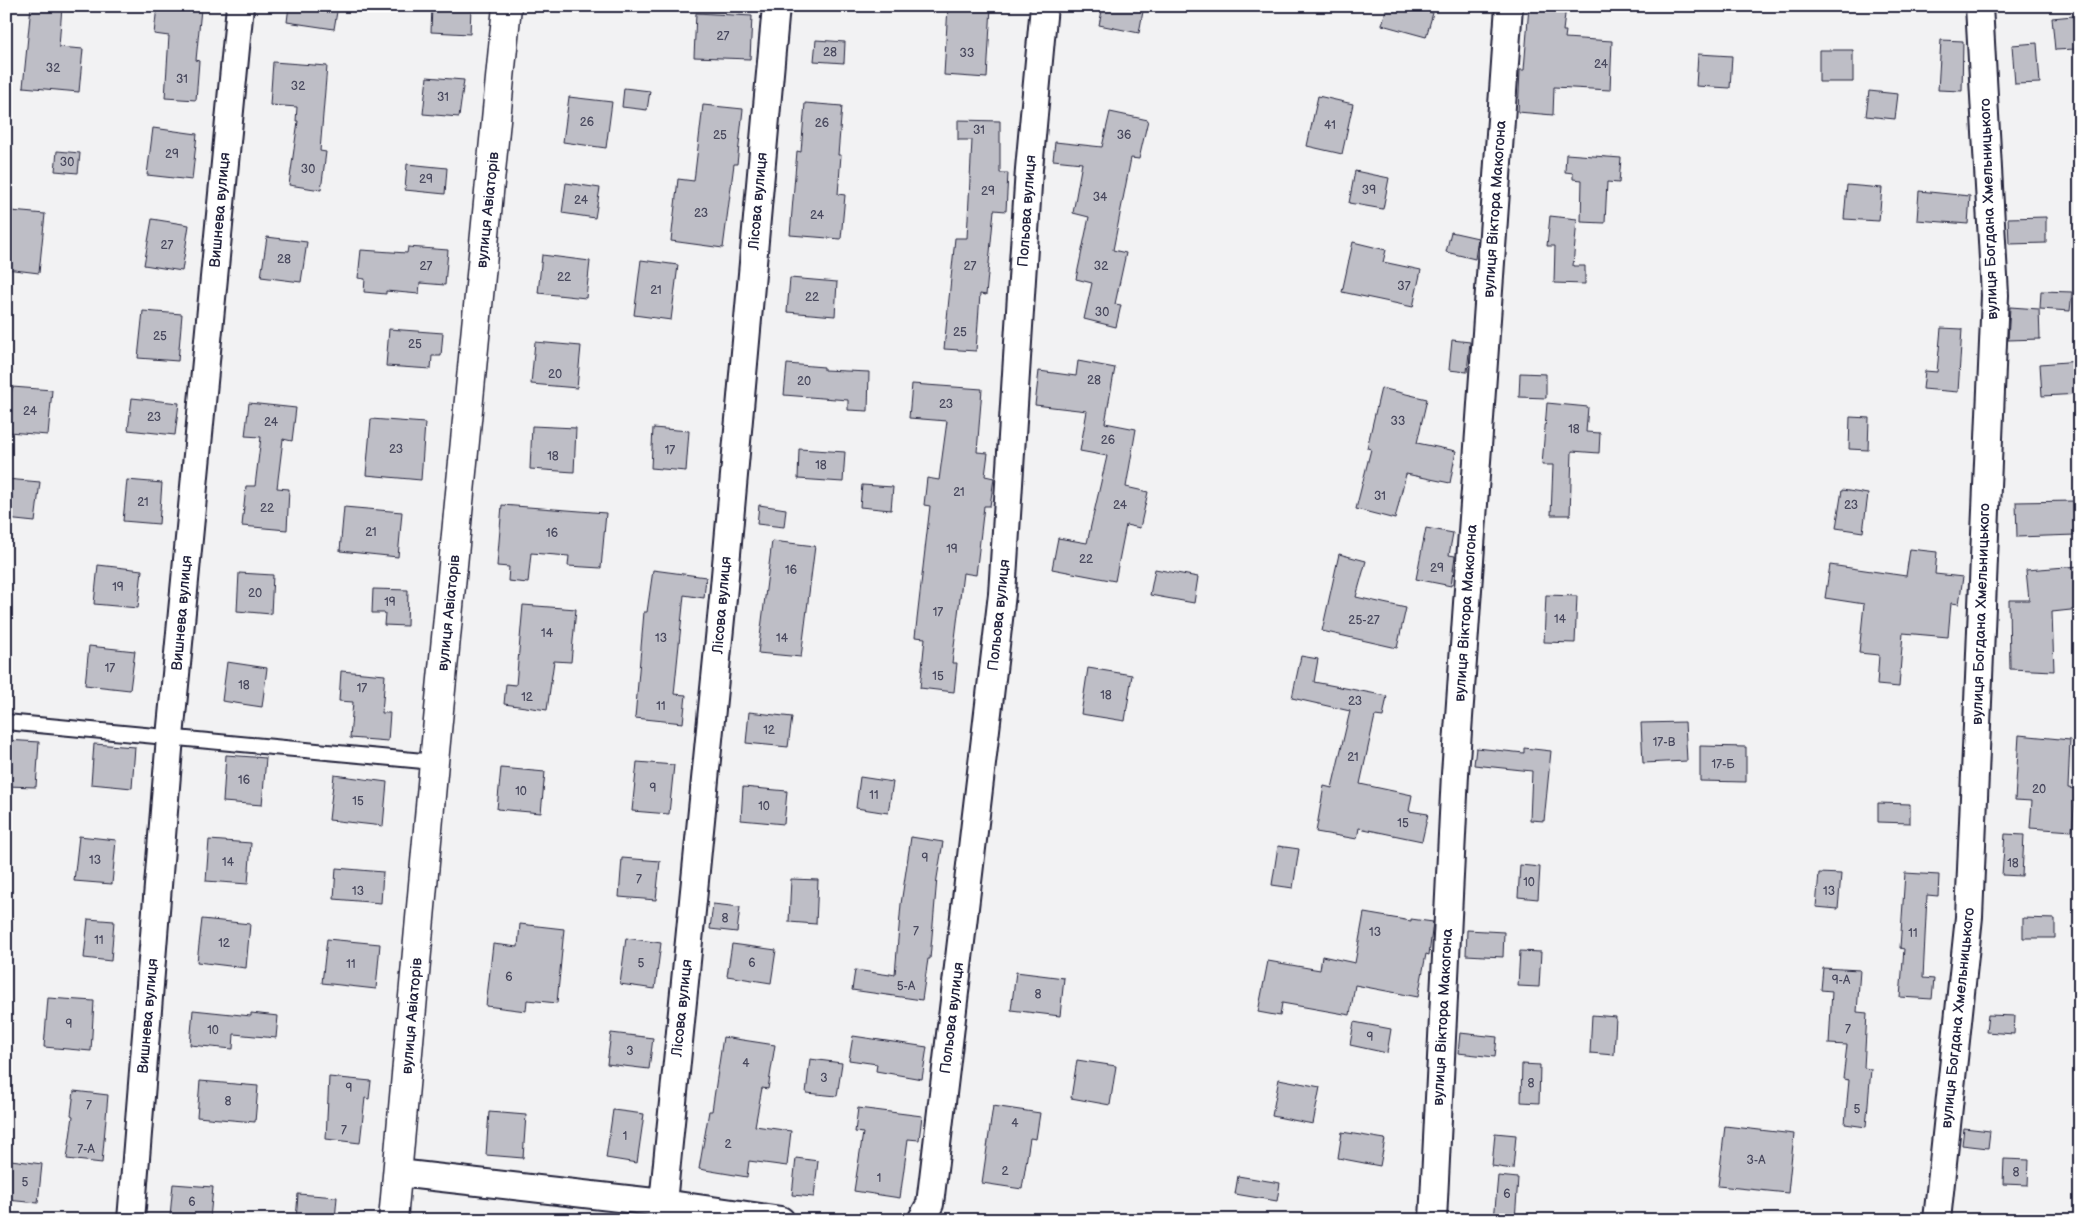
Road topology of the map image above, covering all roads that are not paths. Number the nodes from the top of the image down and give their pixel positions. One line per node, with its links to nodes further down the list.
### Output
1 (240, 6): 8 (street, Вишнева вулиця)
2 (507, 6): 9 (main road, вулиця Авіаторів)
3 (776, 6): 11 (street, Лісова вулиця)
4 (1044, 6): 15 (street, Польова вулиця)
5 (1509, 6): 16 (street, вулиця Віктора Макогона)
6 (1979, 6): 17 (street, вулиця Богдана Хмельницького)
7 (6, 722): 8 (lane)
8 (170, 737): 9 (lane); 12 (street, Вишнева вулиця)
9 (434, 762): 10 (main road, вулиця Авіаторів)
10 (398, 1173): 11 (street); 13 (main road, вулиця Авіаторів)
11 (663, 1203): 14 (street)
12 (131, 1220)
13 (393, 1220)
14 (781, 1220)
15 (921, 1220)
16 (1433, 1220)
17 (1937, 1220)

